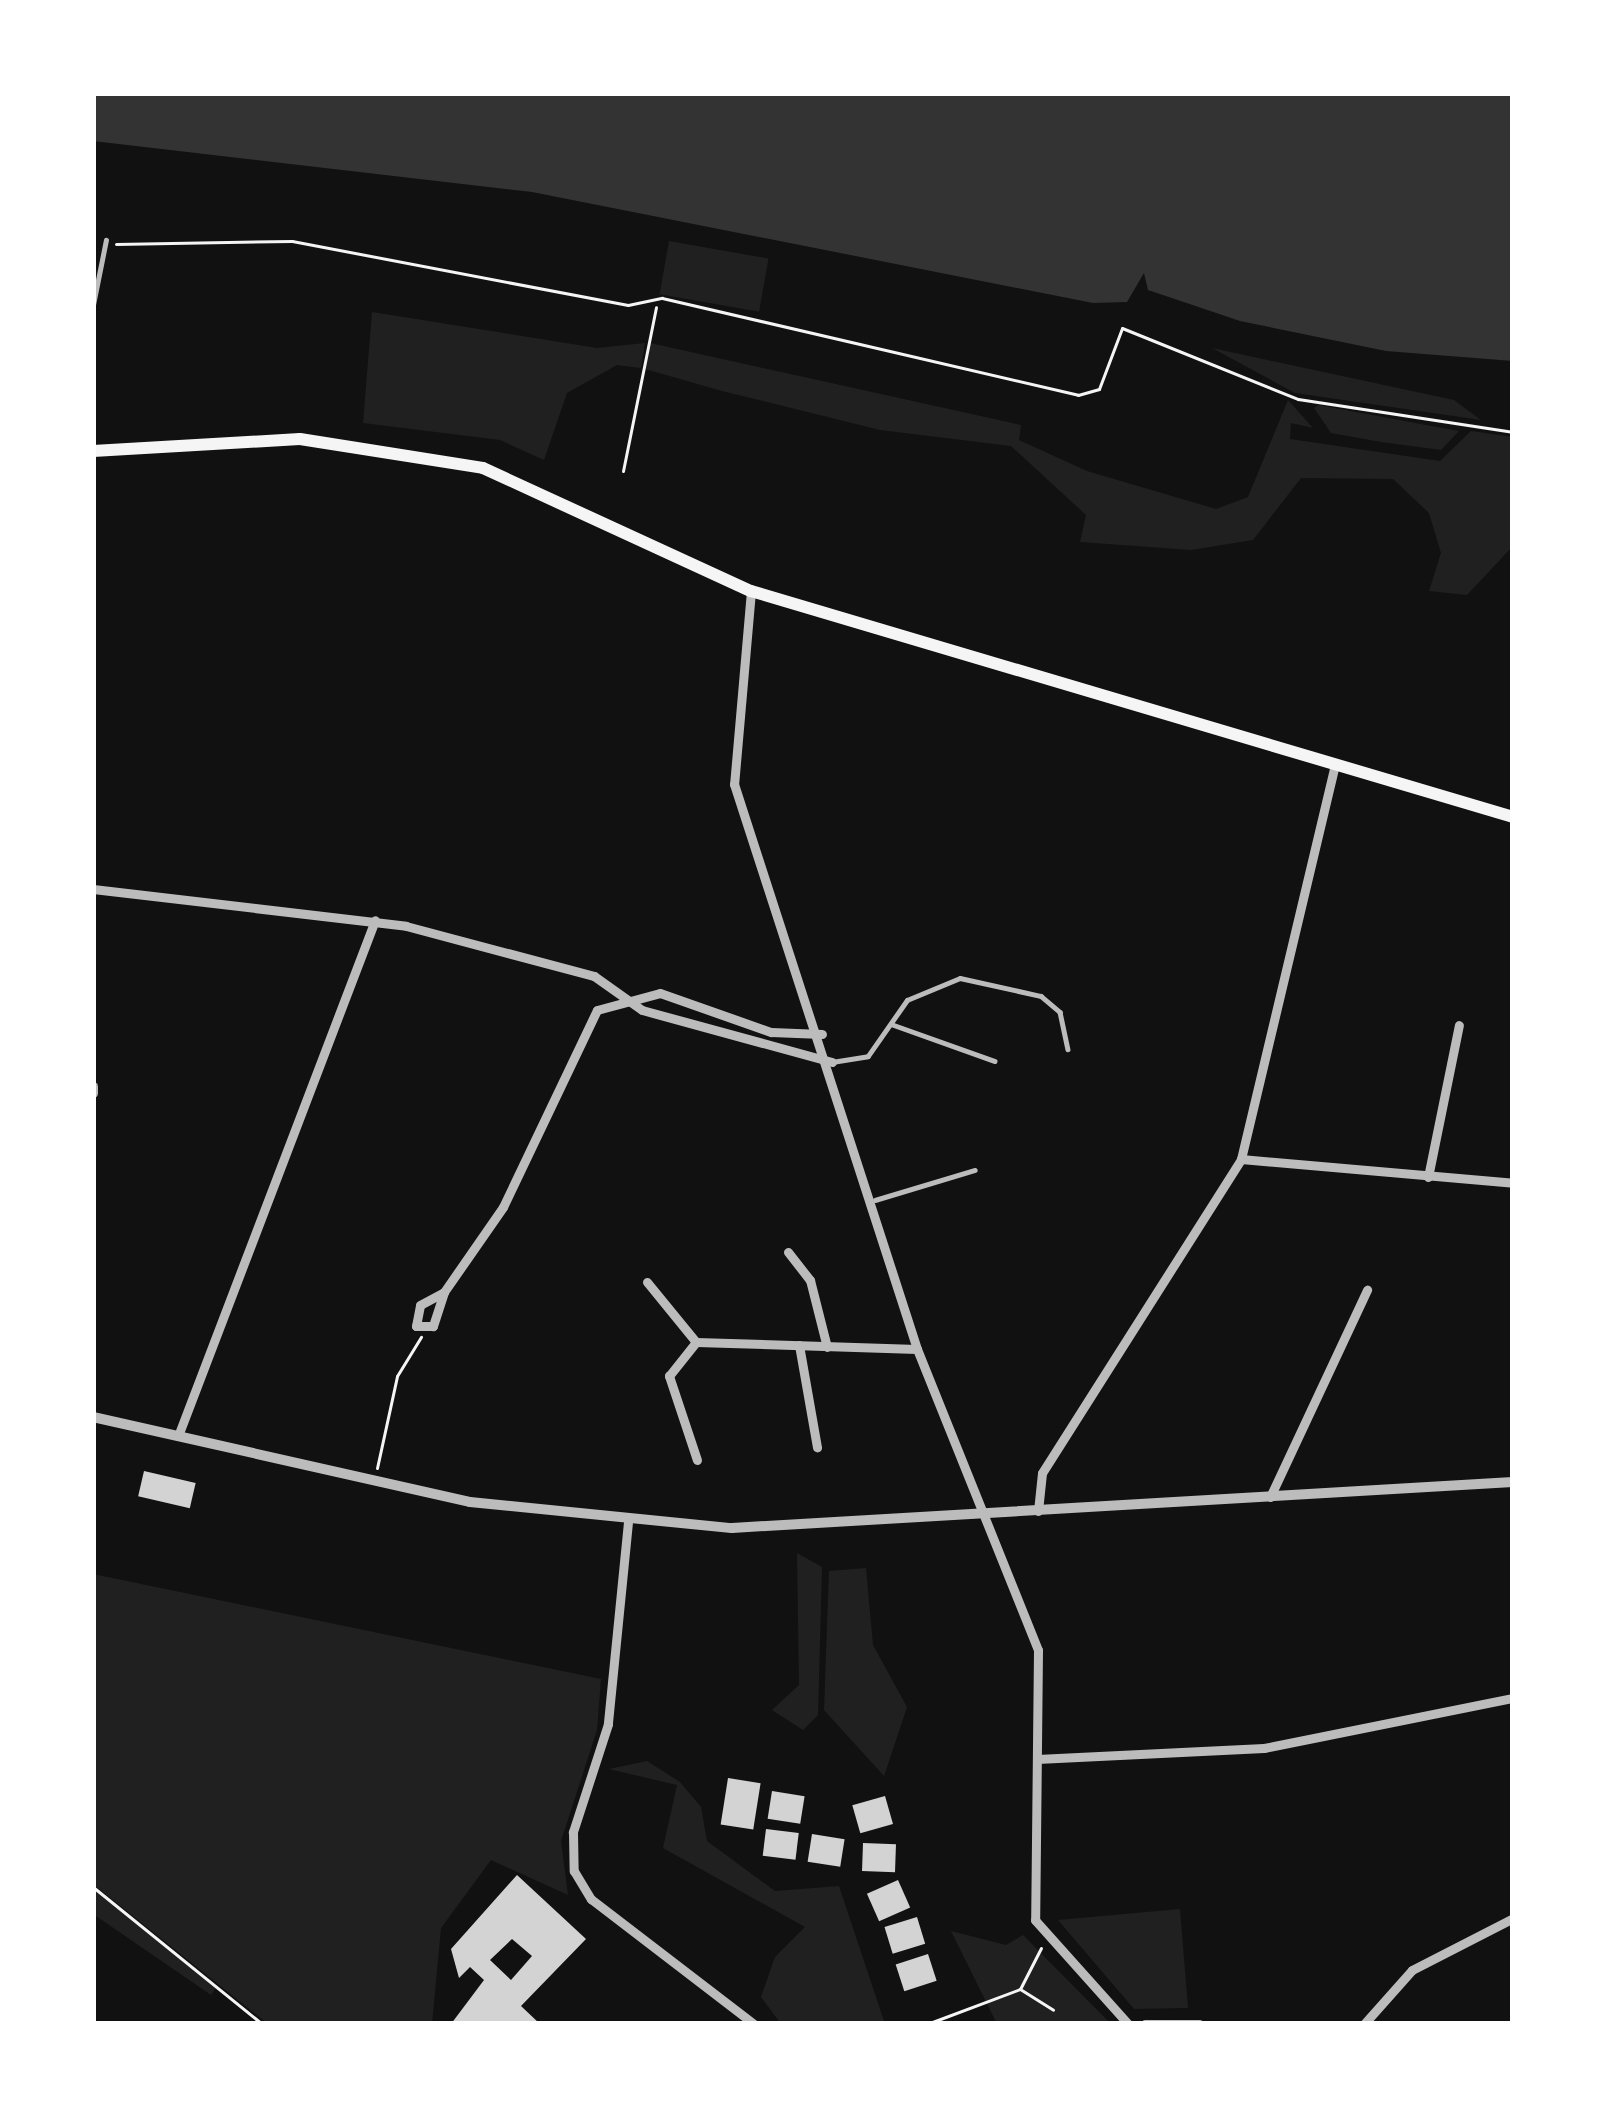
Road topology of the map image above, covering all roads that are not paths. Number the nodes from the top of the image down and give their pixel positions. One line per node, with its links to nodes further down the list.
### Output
1 (106, 240): 2 (lane)
2 (93, 305)
3 (93, 451): 4 (main road)
4 (751, 591): 5 (main road); 12 (street)
5 (1336, 765): 6 (main road); 16 (street)
6 (1513, 818)
7 (93, 889): 8 (street)
8 (375, 920): 9 (street); 30 (street)
9 (626, 997): 12 (street); 15 (street); 24 (street)
10 (891, 1024): 13 (lane); 14 (lane); 15 (lane)
11 (1459, 1025): 18 (street)
12 (822, 1034): 15 (street)
13 (1068, 1049)
14 (995, 1061)
15 (832, 1062): 20 (street)
16 (1241, 1159): 18 (street); 35 (street)
17 (974, 1170): 20 (lane)
18 (1428, 1177): 19 (street)
19 (1513, 1183)
20 (875, 1200): 28 (street)
21 (788, 1252): 27 (street)
22 (647, 1282): 25 (street)
23 (1367, 1290): 34 (street)
24 (444, 1292): 24 (street)
25 (696, 1342): 26 (street); 32 (street)
26 (800, 1345): 27 (street); 31 (street)
27 (827, 1348): 28 (street)
28 (917, 1349): 36 (street)
29 (93, 1417): 30 (street)
30 (178, 1436): 37 (street)
31 (817, 1447)
32 (697, 1460)
33 (1513, 1482): 34 (street)
34 (1270, 1497): 35 (street)
35 (1038, 1510): 36 (street)
36 (983, 1521): 37 (street); 39 (street)
37 (628, 1522): 41 (street)
38 (1513, 1698): 39 (street)
39 (1036, 1759): 42 (street)
40 (1513, 1918): 45 (street)
41 (754, 2024)
42 (1128, 2024)
43 (1145, 2024): 44 (street)
44 (1198, 2024)
45 (1364, 2024)

